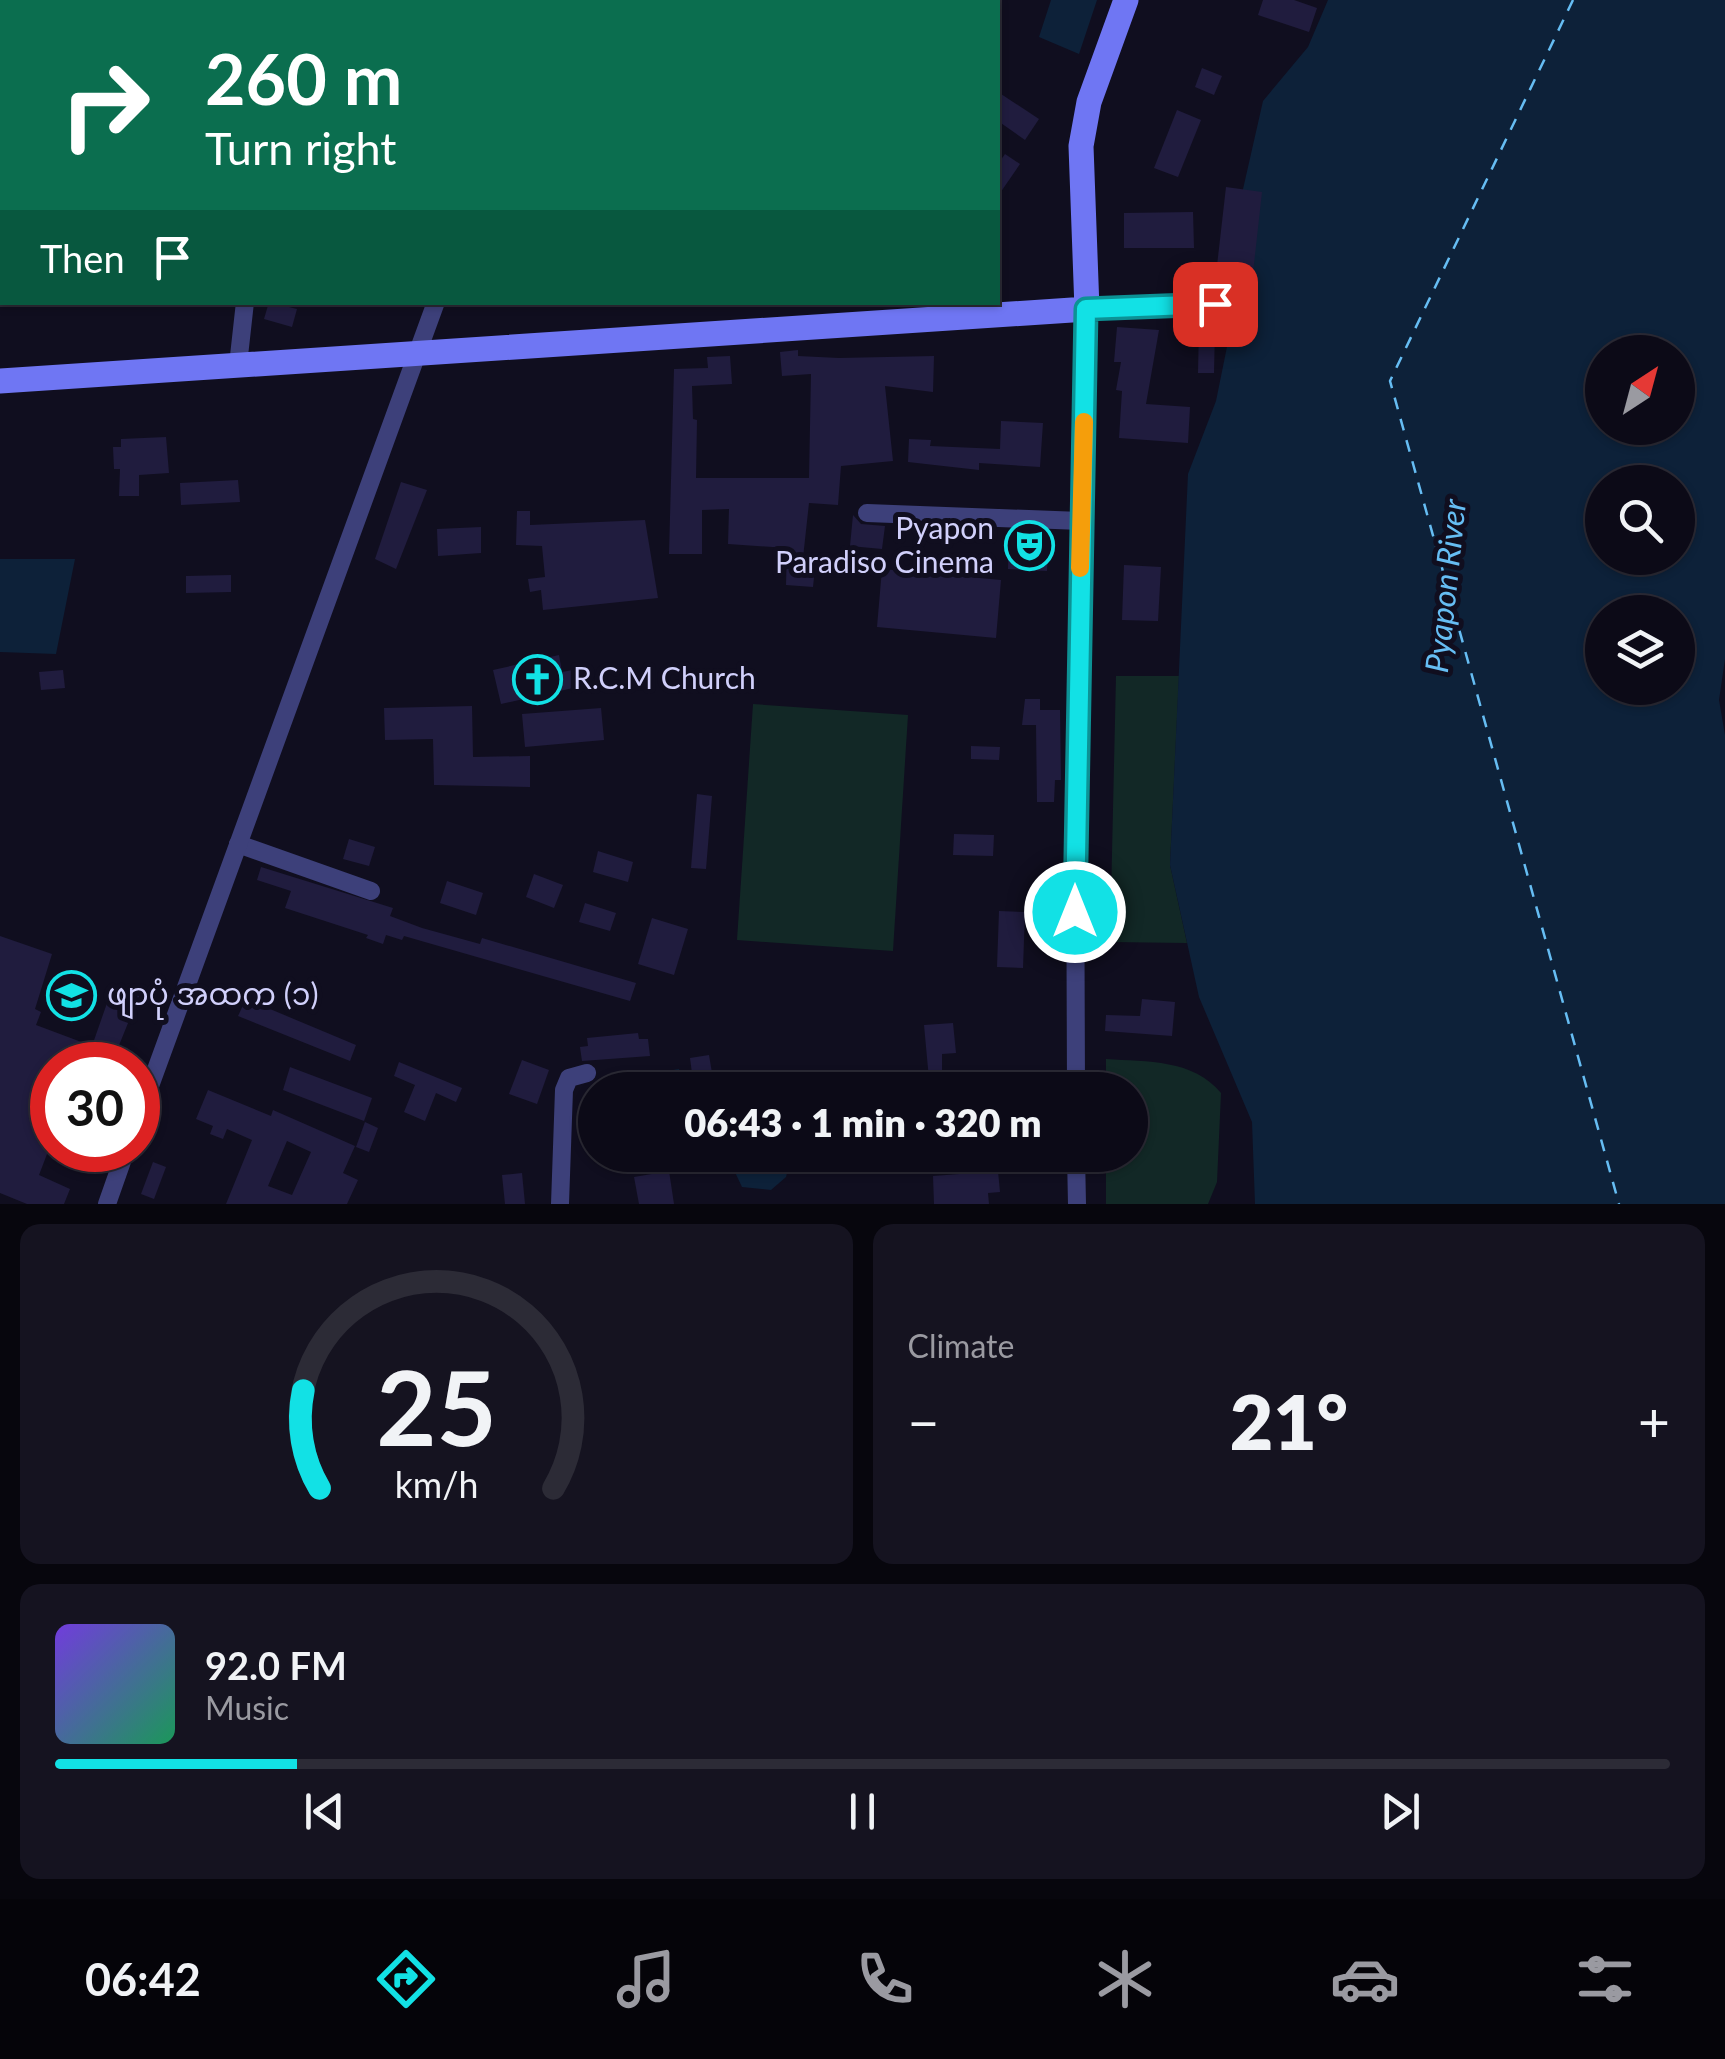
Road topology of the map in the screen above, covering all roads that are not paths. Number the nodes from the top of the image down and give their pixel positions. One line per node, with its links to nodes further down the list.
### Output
1 (1126, 0): 5 (main road)
2 (1215, 304): 5 (street)
3 (244, 305): 7 (street)
4 (435, 305): 6 (street)
5 (1086, 309): 6 (main road); 10 (street)
6 (417, 354): 7 (main road); 11 (street)
7 (238, 366): 8 (main road)
8 (0, 381)
9 (867, 513): 10 (street)
10 (1082, 521): 14 (street)
11 (238, 844): 12 (street); 13 (street)
12 (371, 891)
13 (160, 1058)
14 (1076, 1072)
15 (578, 1075): 19 (street)
16 (118, 1172): 18 (street)
17 (1076, 1172): 20 (street)
18 (106, 1204)
19 (560, 1204)
20 (1077, 1204)

